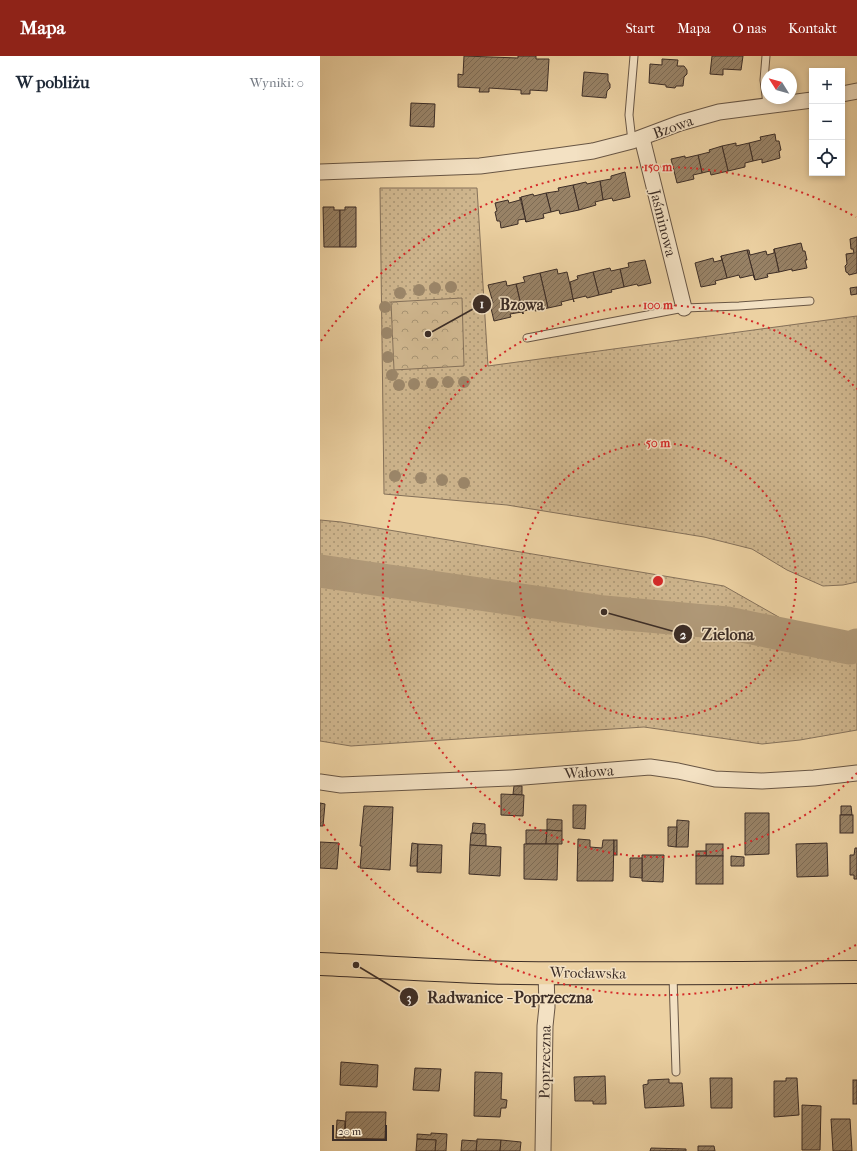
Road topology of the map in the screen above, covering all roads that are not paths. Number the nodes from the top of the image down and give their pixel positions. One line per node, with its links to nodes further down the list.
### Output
1 (634, 56): 9 (lane)
2 (766, 56): 3 (lane)
3 (765, 68)
4 (857, 91): 5 (street)
5 (845, 93)
6 (809, 100): 7 (street, Bzowa)
7 (797, 101)
8 (767, 104): 9 (street, Bzowa)
9 (637, 140): 10 (street, Bzowa); 12 (street, Jaśminowa)
10 (320, 172)
11 (810, 301): 12 (lane)
12 (684, 308): 13 (lane)
13 (527, 338)
14 (857, 773): 15 (street, Wałowa)
15 (320, 782)
16 (320, 964): 17 (main road, Wrocławska)
17 (546, 972): 19 (main road, Wrocławska); 21 (street, Poprzeczna)
18 (857, 972): 19 (main road, Wrocławska)
19 (673, 973): 20 (lane)
20 (676, 1072)
21 (543, 1151)

